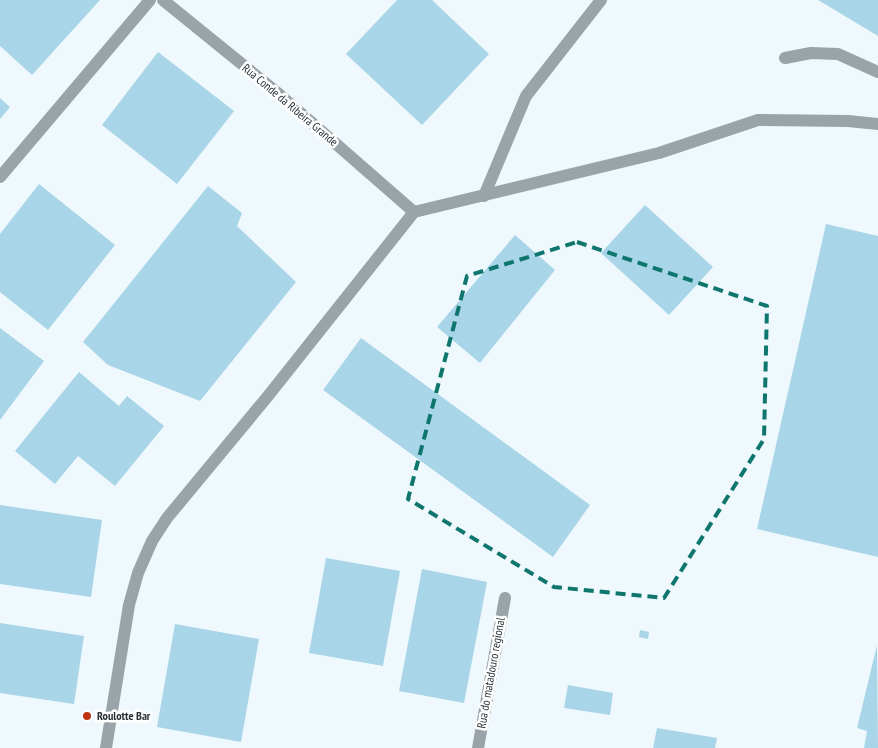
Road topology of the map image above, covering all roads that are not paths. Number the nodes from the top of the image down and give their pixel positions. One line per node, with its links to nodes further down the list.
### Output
1 (150, 0): 7 (street)
2 (163, 0): 9 (street, Rua Conde da Ribeira Grande)
3 (602, 0): 8 (street)
4 (785, 58): 5 (street)
5 (878, 72)
6 (878, 124): 8 (street)
7 (0, 177)
8 (484, 196): 9 (street)
9 (414, 212): 11 (street)
10 (505, 598): 12 (street, Rua do matadouro regional)
11 (106, 748)
12 (478, 748)

